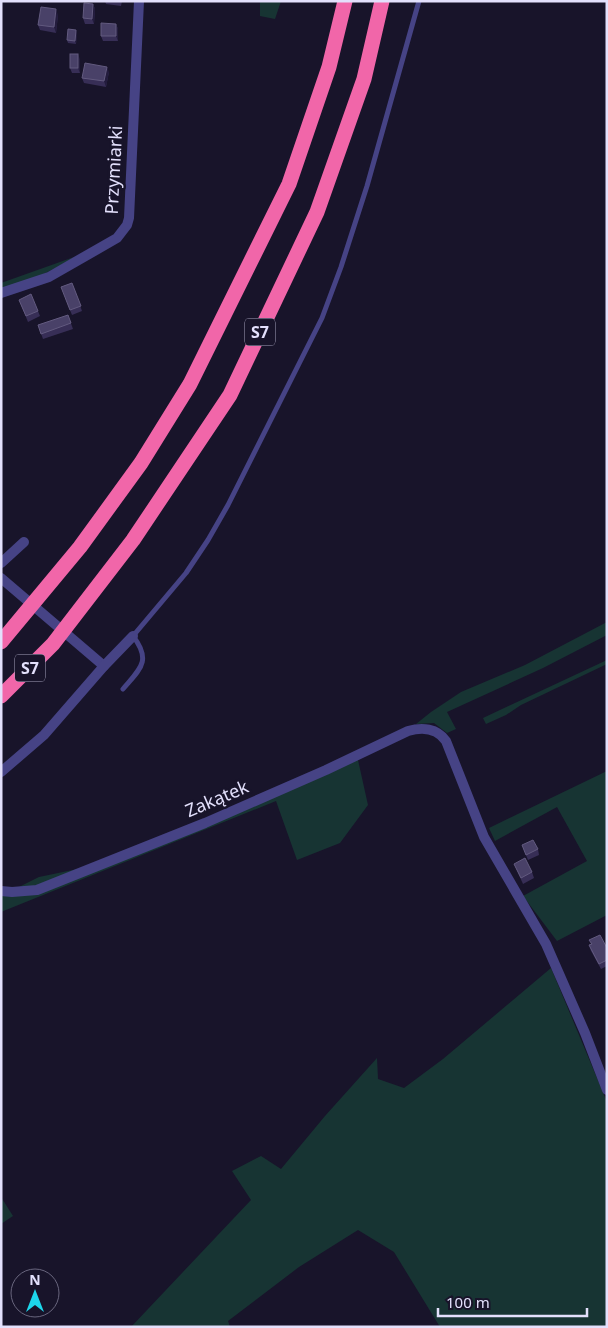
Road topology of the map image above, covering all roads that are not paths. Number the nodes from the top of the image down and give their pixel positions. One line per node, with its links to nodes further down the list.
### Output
1 (139, 1): 5 (street, Przymiarki)
2 (345, 1): 10 (highway, S7)
3 (382, 1): 13 (highway, S7)
4 (419, 1): 9 (lane)
5 (1, 293)
6 (24, 542): 7 (street)
7 (1, 563)
8 (1, 578): 11 (street)
9 (133, 636): 11 (street); 12 (lane)
10 (1, 642)
11 (104, 666): 14 (street)
12 (123, 689)
13 (1, 696)
14 (1, 772)
15 (1, 892): 16 (street, Zakątek)
16 (607, 1090)

